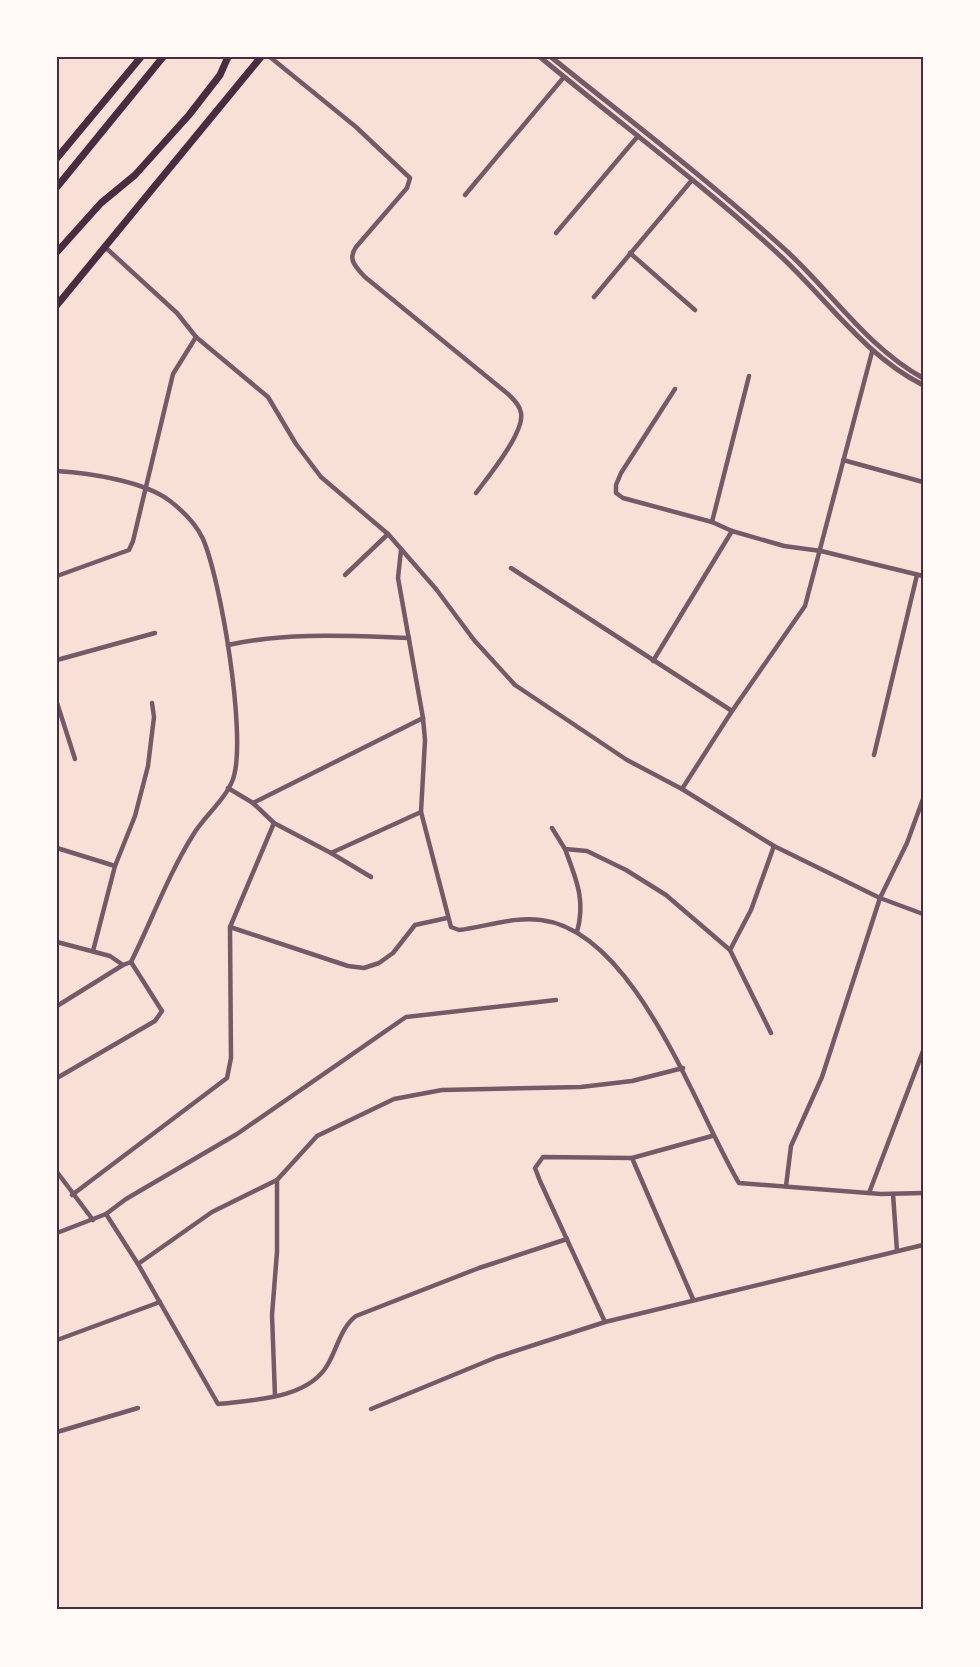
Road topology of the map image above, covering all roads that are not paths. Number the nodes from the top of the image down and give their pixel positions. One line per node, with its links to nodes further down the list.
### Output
1 (141, 57): 10 (main road)
2 (163, 57): 12 (main road)
3 (228, 57): 16 (main road)
4 (261, 57): 15 (main road)
5 (270, 57): 31 (street)
6 (540, 57): 8 (street)
7 (551, 57): 24 (street)
8 (564, 77): 9 (street); 13 (street)
9 (638, 136): 11 (street); 14 (street)
10 (57, 158)
11 (692, 180): 17 (street); 22 (street)
12 (57, 187)
13 (465, 195)
14 (556, 233)
15 (105, 247): 19 (main road); 21 (street)
16 (57, 252)
17 (630, 253): 18 (street); 20 (street)
18 (594, 297)
19 (57, 305)
20 (695, 310)
21 (195, 337): 30 (street); 34 (street)
22 (872, 352): 25 (street); 27 (street)
23 (749, 376): 32 (street)
24 (923, 378)
25 (923, 384)
26 (675, 389): 32 (street)
27 (843, 460): 29 (street); 36 (street)
28 (57, 471): 30 (street)
29 (923, 482)
30 (145, 489): 39 (street); 43 (street)
31 (476, 493)
32 (712, 522): 33 (street)
33 (732, 531): 36 (street); 45 (street)
34 (388, 534): 35 (street); 38 (street)
35 (401, 550): 42 (street); 53 (street)
36 (821, 551): 40 (street); 48 (street)
37 (511, 568): 45 (street)
38 (345, 575)
39 (57, 576)
40 (920, 576): 50 (street)
41 (154, 633): 44 (street)
42 (409, 638): 43 (street); 49 (street)
43 (228, 645): 52 (street)
44 (57, 660)
45 (653, 661): 48 (street)
46 (57, 703): 51 (street)
47 (152, 703): 63 (street)
48 (732, 711): 53 (street)
49 (423, 718): 55 (street); 56 (street)
50 (874, 755)
51 (75, 759)
52 (228, 788): 55 (street); 73 (street)
53 (682, 789): 59 (street)
54 (923, 800): 65 (street)
55 (253, 803): 57 (street)
56 (421, 812): 62 (street); 67 (street)
57 (274, 824): 62 (street); 68 (street)
58 (552, 828): 61 (street)
59 (774, 846): 65 (street); 71 (street)
60 (57, 848): 63 (street)
61 (565, 849): 69 (street); 71 (street)
62 (331, 854): 64 (street)
63 (115, 866): 72 (street)
64 (371, 877)
65 (880, 898): 66 (street); 85 (street)
66 (923, 914)
67 (447, 918): 68 (street); 69 (street)
68 (230, 927): 89 (street)
69 (577, 932): 79 (street)
70 (57, 942): 72 (street)
71 (730, 950): 77 (street)
72 (93, 951): 74 (street)
73 (131, 962): 74 (street); 80 (street)
74 (123, 965): 76 (street)
75 (556, 1000): 90 (street)
76 (57, 1006)
77 (771, 1033)
78 (923, 1051): 86 (street)
79 (682, 1068): 81 (street); 84 (street)
80 (57, 1078)
81 (712, 1136): 82 (street); 85 (street)
82 (632, 1158): 93 (street); 97 (street)
83 (57, 1172): 89 (street)
84 (277, 1180): 96 (street); 101 (street)
85 (786, 1186): 86 (street)
86 (868, 1193): 88 (street)
87 (923, 1193): 88 (street)
88 (893, 1194): 95 (street)
89 (72, 1195): 91 (street)
90 (106, 1214): 91 (street); 96 (street)
91 (93, 1220): 92 (street)
92 (57, 1233)
93 (567, 1239): 99 (street); 101 (street)
94 (923, 1245): 95 (street)
95 (897, 1251): 97 (street)
96 (138, 1264): 98 (street)
97 (693, 1299): 99 (street)
98 (160, 1302): 100 (street); 101 (street)
99 (605, 1322): 103 (street)
100 (57, 1340)
101 (275, 1396)
102 (138, 1408): 104 (street)
103 (371, 1409)
104 (57, 1432)

